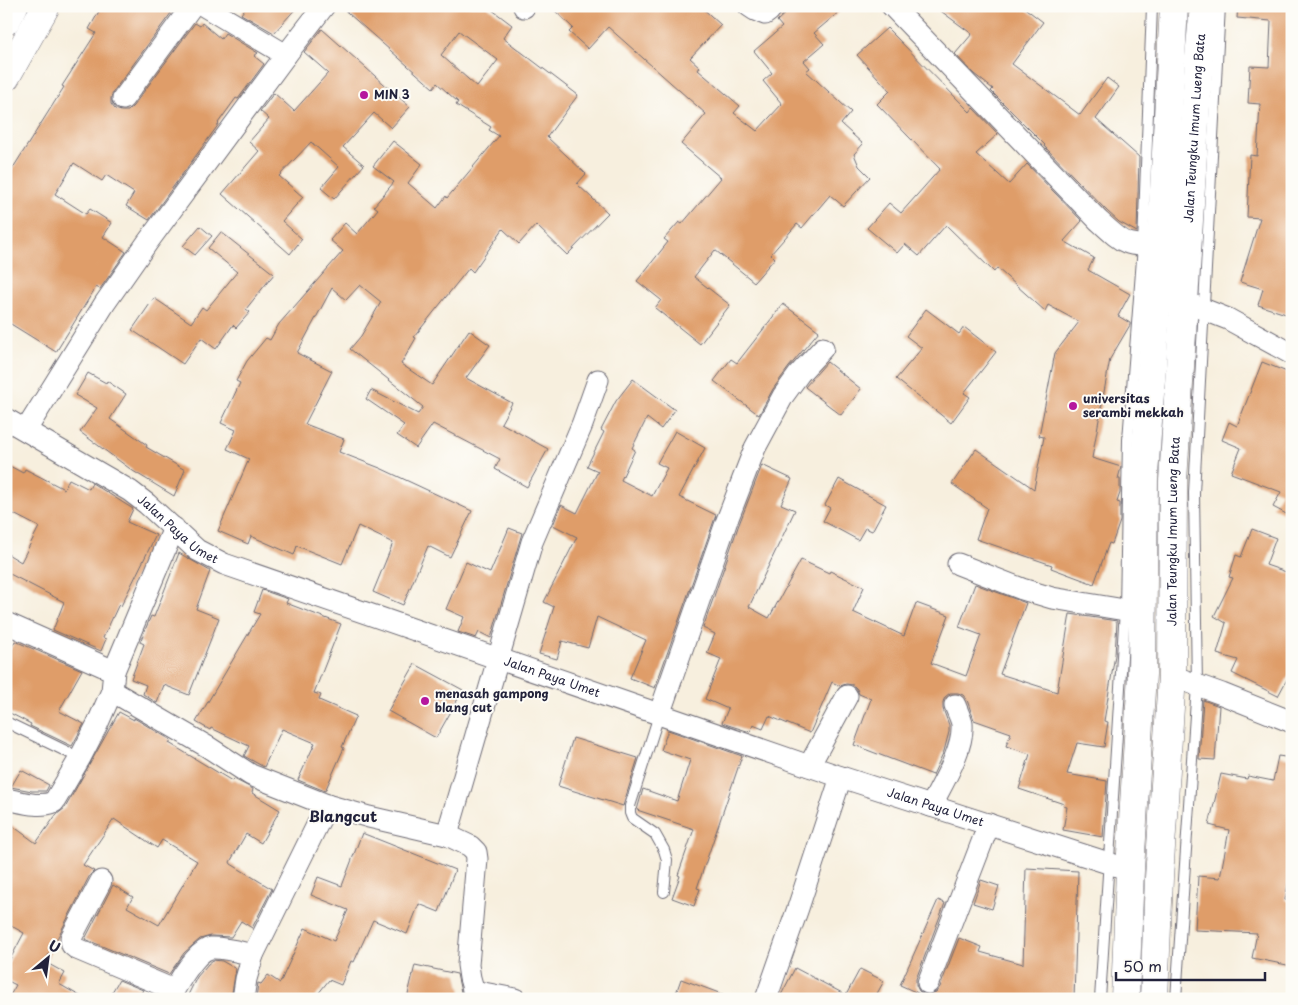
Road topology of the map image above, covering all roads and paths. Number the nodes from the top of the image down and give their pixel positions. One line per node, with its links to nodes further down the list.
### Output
1 (14, 6): 13 (highway)
2 (46, 6): 15 (highway)
3 (192, 6): 16 (street)
4 (204, 6): 14 (street)
5 (324, 6): 14 (street)
6 (749, 6): 7 (street)
7 (773, 6)
8 (892, 6): 17 (street)
9 (1152, 6): 17 (lane)
10 (1174, 6): 17 (highway)
11 (1204, 6): 18 (highway, Jalan Teungku Imum Lueng Bata)
12 (1220, 6): 18 (lane)
13 (6, 21)
14 (286, 56): 23 (street)
15 (6, 77)
16 (123, 99)
17 (1152, 245): 24 (highway); 28 (lane)
18 (1194, 305): 20 (street); 25 (highway, Jalan Teungku Imum Lueng Bata); 32 (lane)
19 (823, 348): 35 (street)
20 (1292, 354)
21 (598, 380): 30 (street)
22 (6, 419): 23 (street, Jalan Paya Umet)
23 (26, 430): 26 (street, Jalan Paya Umet)
24 (1144, 475): 25 (highway); 28 (highway)
25 (1173, 481): 32 (highway, Jalan Teungku Imum Lueng Bata)
26 (174, 528): 30 (street, Jalan Paya Umet); 31 (street)
27 (958, 564): 28 (street)
28 (1134, 612): 46 (highway)
29 (6, 623): 31 (street)
30 (498, 657): 35 (street, Jalan Paya Umet); 45 (street)
31 (113, 681): 38 (street); 42 (street)
32 (1185, 681): 37 (street); 58 (highway, Jalan Teungku Imum Lueng Bata); 59 (lane)
33 (847, 696): 39 (street)
34 (955, 705): 43 (street)
35 (659, 715): 39 (street, Jalan Paya Umet); 48 (lane)
36 (6, 722): 38 (lane)
37 (1292, 722)
38 (80, 758): 41 (street)
39 (809, 766): 40 (street, Jalan Paya Umet)
40 (841, 777): 43 (street, Jalan Paya Umet); 55 (street)
41 (6, 799)
42 (327, 806): 45 (street); 49 (street)
43 (931, 806): 44 (street, Jalan Paya Umet)
44 (988, 824): 46 (street, Jalan Paya Umet); 50 (street)
45 (447, 835): 52 (street)
46 (1120, 866): 56 (lane); 57 (highway)
47 (101, 881): 51 (street)
48 (664, 892)
49 (254, 955): 51 (street); 53 (street)
50 (928, 983)
51 (172, 994)
52 (474, 995): 54 (street)
53 (243, 999)
54 (515, 999)
55 (766, 999)
56 (1100, 999)
57 (1125, 999)
58 (1154, 999)
59 (1176, 999)

